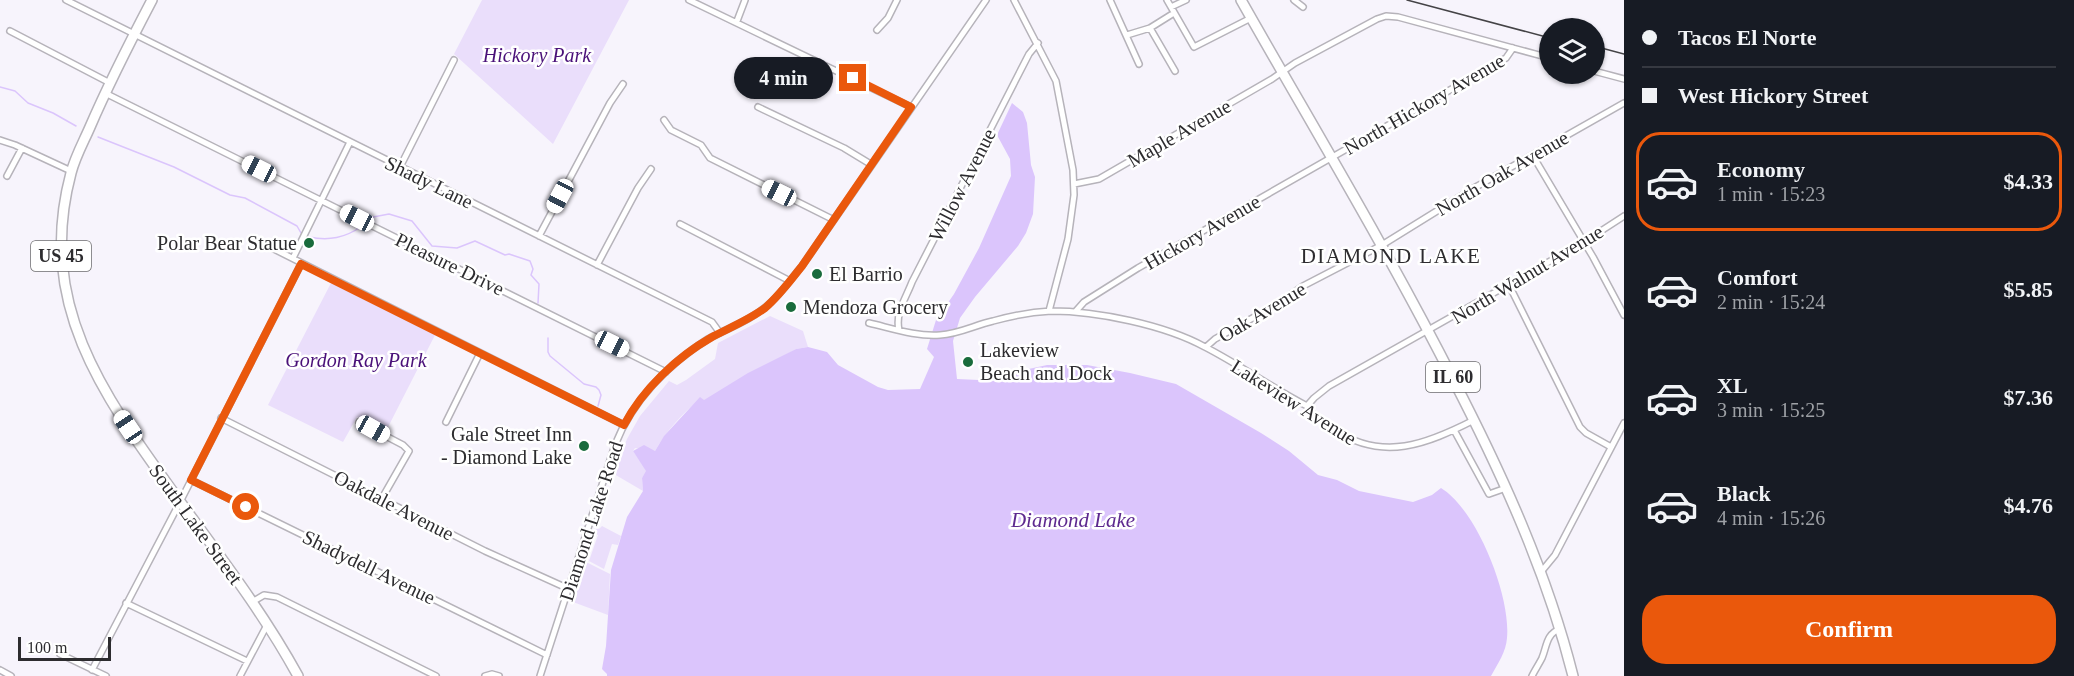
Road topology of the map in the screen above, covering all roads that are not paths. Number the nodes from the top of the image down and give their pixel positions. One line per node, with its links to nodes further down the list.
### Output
1 (66, 0): 20 (street, Shady Lane)
2 (152, 0): 20 (main road, South Lake Street / US 45)
3 (689, 0): 16 (street)
4 (746, 0): 16 (street)
5 (897, 0): 18 (street)
6 (986, 0): 36 (street, Diamond Lake Road)
7 (1014, 0): 22 (street)
8 (1110, 0): 21 (street)
9 (1167, 0): 14 (street)
10 (1185, 0): 14 (street)
11 (1241, 0): 15 (main road, IL 60)
12 (1294, 0): 13 (street)
13 (1303, 7)
14 (1173, 10): 15 (street); 17 (street)
15 (1251, 18): 28 (main road, IL 60)
16 (737, 21): 36 (street)
17 (1150, 28): 21 (street); 27 (street)
18 (877, 30)
19 (10, 31): 31 (street)
20 (134, 35): 31 (main road, South Lake Street / US 45); 39 (street, Shady Lane)
21 (1127, 35): 26 (street)
22 (1038, 43): 48 (street); 66 (street, Willow Avenue)
23 (1513, 48): 24 (street); 28 (street, Maple Avenue); 42 (street, North Hickory Avenue)
24 (1539, 55)
25 (454, 60): 44 (street)
26 (1139, 64)
27 (1175, 71)
28 (1282, 73): 42 (main road, IL 60); 48 (street, Maple Avenue)
29 (1605, 74): 30 (street)
30 (1624, 78)
31 (110, 82): 33 (main road, South Lake Street / US 45)
32 (623, 84): 53 (street)
33 (105, 93): 46 (main road, South Lake Street / US 45); 49 (street, Pleasure Drive)
34 (1624, 103): 41 (street, North Oak Avenue)
35 (758, 107): 43 (street)
36 (911, 107): 43 (street, Diamond Lake Road)
37 (664, 120): 51 (street)
38 (0, 140): 40 (street)
39 (350, 142): 44 (street, Shady Lane); 49 (street)
40 (22, 148): 46 (street); 47 (street)
41 (1533, 156): 54 (street); 56 (street, North Oak Avenue)
42 (1332, 158): 56 (main road, IL 60); 63 (street, Hickory Avenue)
43 (872, 165): 51 (street, Diamond Lake Road)
44 (400, 167): 53 (street, Shady Lane)
45 (651, 169): 59 (street)
46 (71, 171): 84 (main road, South Lake Street / US 45)
47 (7, 176)
48 (1074, 184): 62 (street)
49 (321, 200): 57 (street); 71 (street, Pleasure Drive)
50 (1624, 216): 54 (street, North Walnut Avenue)
51 (834, 220): 60 (street, Diamond Lake Road)
52 (680, 224): 60 (street)
53 (538, 236): 59 (street, Shady Lane)
54 (1584, 242): 61 (street, North Walnut Avenue); 64 (street)
55 (266, 245): 57 (street)
56 (1382, 245): 67 (main road, IL 60); 69 (street, Oak Avenue)
57 (293, 258): 58 (street)
58 (301, 264): 70 (street); 73 (street)
59 (597, 265): 68 (street, Shady Lane)
60 (790, 281): 68 (street, Diamond Lake Road)
61 (1509, 285): 67 (street, North Walnut Avenue); 80 (street)
62 (1049, 311): 63 (street, Lakeview Avenue); 66 (street, Lakeview Avenue)
63 (1076, 311): 69 (street, Lakeview Avenue)
64 (1624, 315)
65 (869, 323): 66 (street, Lakeview Avenue)
66 (899, 330)
67 (1429, 331): 72 (street, North Walnut Avenue); 74 (main road, IL 60)
68 (720, 333): 71 (street, Diamond Lake Road)
69 (1206, 347): 72 (street, Lakeview Avenue)
70 (480, 353): 76 (street); 78 (street)
71 (666, 372): 78 (street, Diamond Lake Road)
72 (1307, 406): 79 (street, Lakeview Avenue)
73 (221, 418): 81 (street); 83 (street, Oakdale Avenue)
74 (1474, 420): 79 (street, Lakeview Avenue); 82 (main road, IL 60)
75 (359, 422): 83 (street)
76 (446, 422)
77 (1624, 423): 80 (street)
78 (624, 425): 86 (street, Diamond Lake Road)
79 (1454, 430): 82 (street)
80 (1611, 447): 85 (street)
81 (191, 480): 84 (street); 92 (street, Shadydell Avenue)
82 (1506, 488): 85 (main road, IL 60)
83 (381, 500): 86 (street, Oakdale Avenue)
84 (180, 502): 87 (main road, South Lake Street / US 45); 88 (street)
85 (1541, 572): 90 (main road, IL 60)
86 (569, 589): 92 (street, Diamond Lake Road)
87 (252, 602): 89 (main road, South Lake Street / US 45); 100 (street)
88 (126, 603): 93 (street); 94 (street)
89 (267, 625): 93 (street); 99 (main road, South Lake Street / US 45)
90 (1560, 630): 104 (street); 105 (main road, IL 60)
91 (60, 654): 94 (street)
92 (547, 656): 103 (street, Diamond Lake Road)
93 (248, 661): 98 (street)
94 (92, 669): 97 (street)
95 (0, 670): 96 (street)
96 (11, 676)
97 (106, 676)
98 (240, 676)
99 (298, 676)
100 (436, 676)
101 (485, 676): 102 (street)
102 (499, 676)
103 (540, 676)
104 (1532, 676)
105 (1573, 676)

